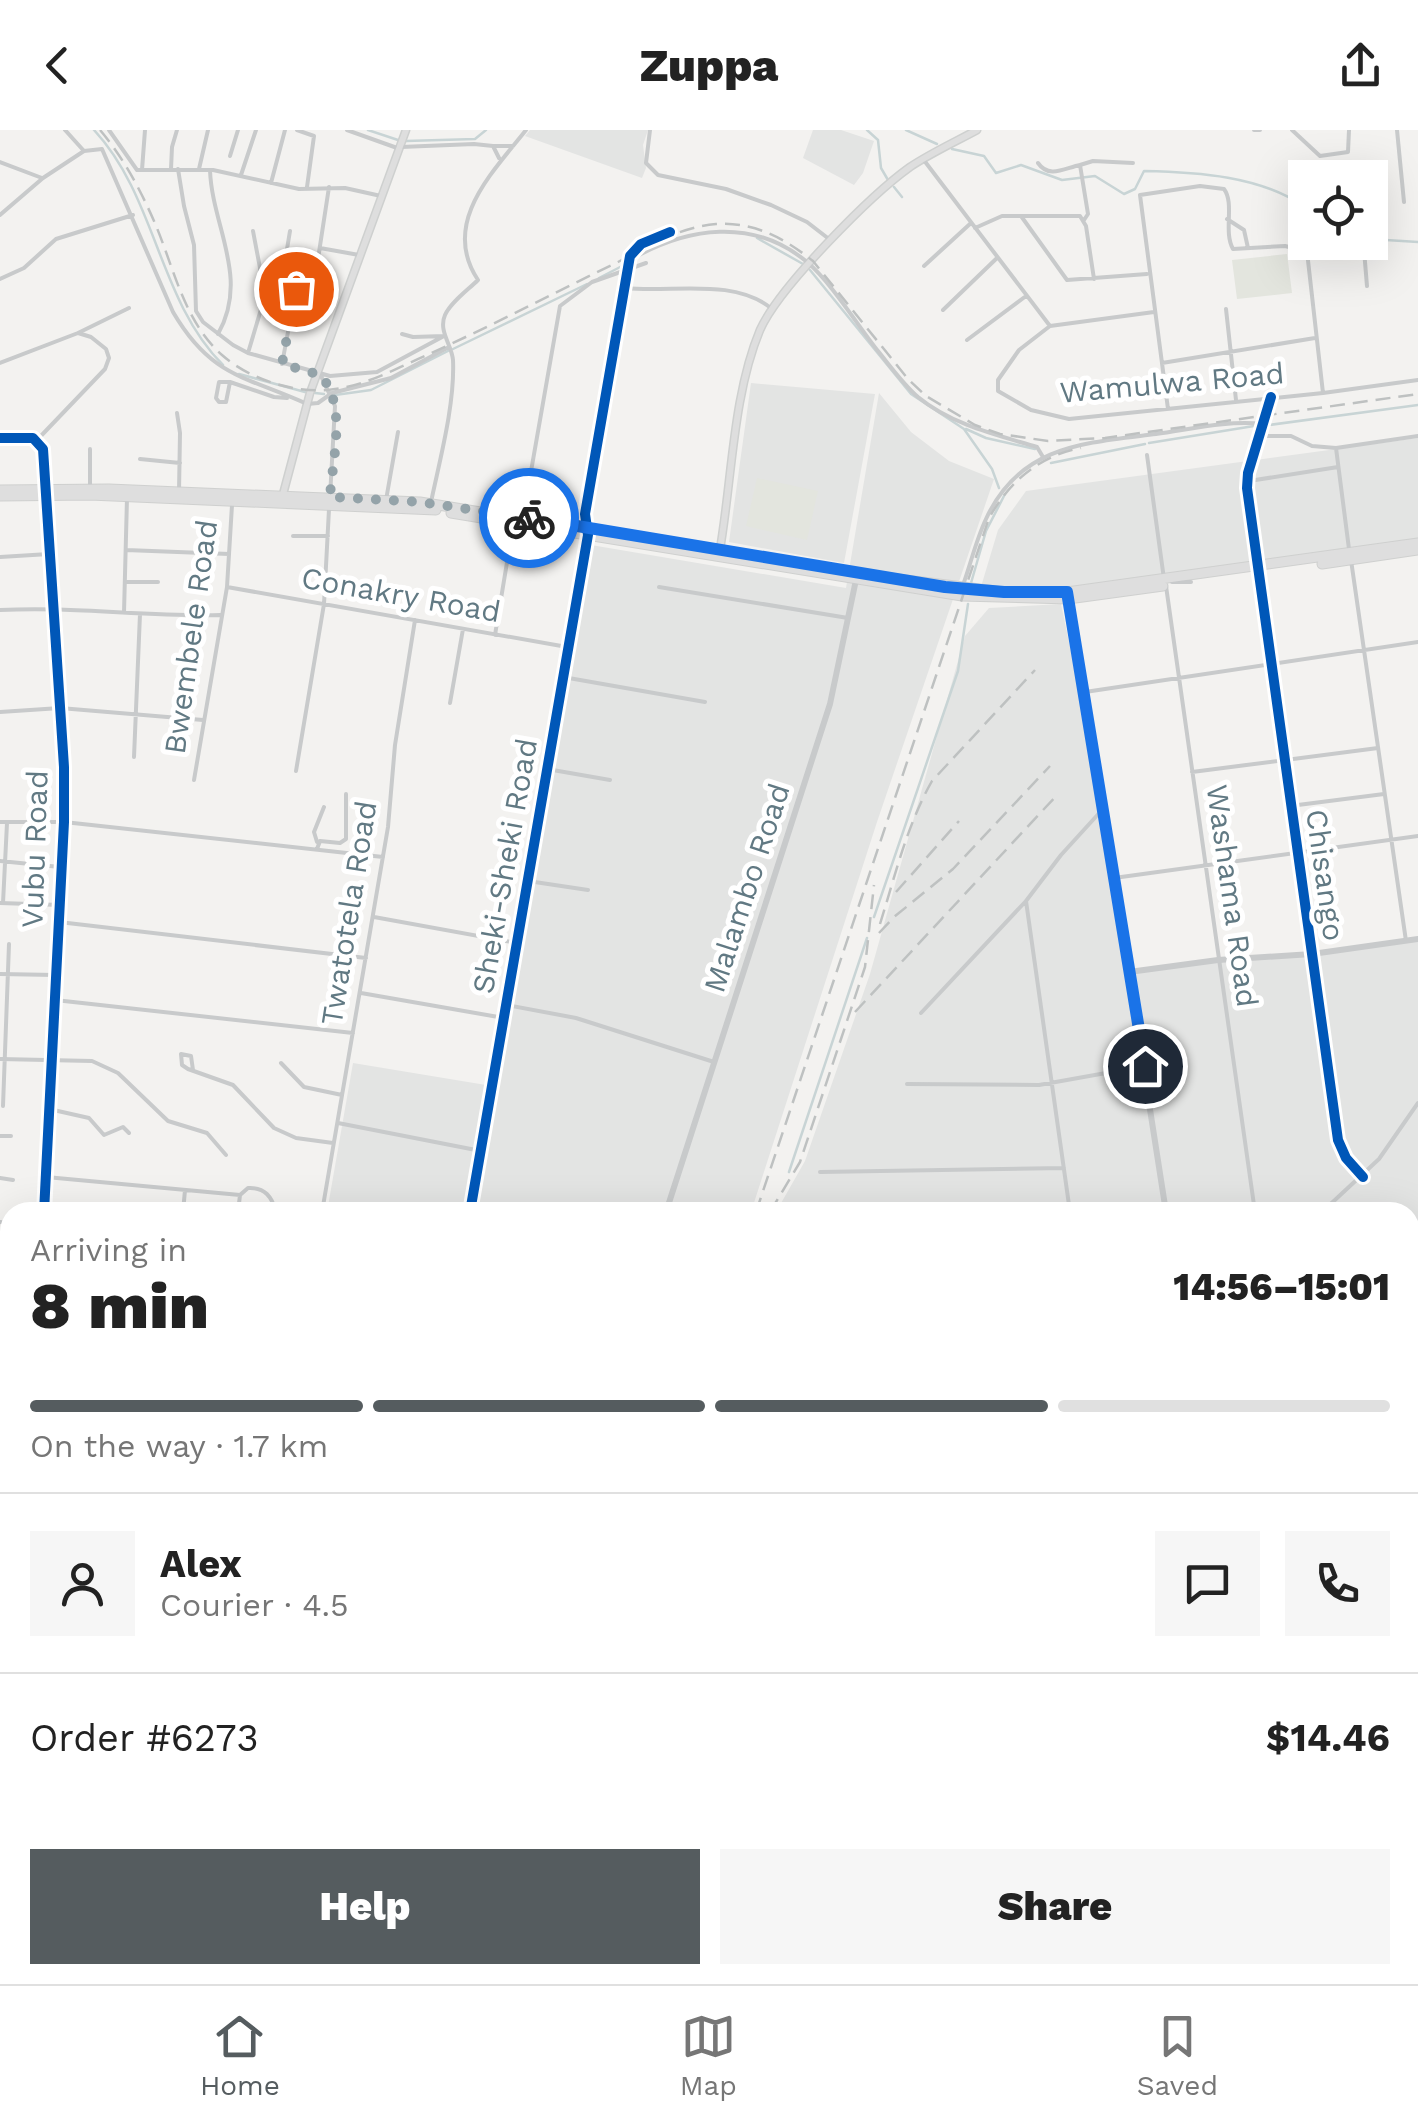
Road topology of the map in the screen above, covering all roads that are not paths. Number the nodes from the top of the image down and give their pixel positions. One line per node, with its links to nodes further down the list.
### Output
1 (65, 130): 20 (street)
2 (110, 130): 30 (street)
3 (145, 130): 30 (street)
4 (177, 130): 31 (street)
5 (208, 130): 29 (street)
6 (238, 130): 21 (street)
7 (256, 130): 33 (street)
8 (285, 130): 35 (street)
9 (297, 130): 36 (street)
10 (347, 130): 17 (street)
11 (526, 130): 19 (street)
12 (650, 130): 49 (street)
13 (977, 130): 22 (main road)
14 (1292, 130): 15 (street)
15 (1349, 130)
16 (1397, 130): 39 (street)
17 (403, 141): 18 (street); 38 (main road)
18 (493, 146): 19 (street); 23 (street)
19 (513, 146): 23 (street)
20 (84, 151): 34 (street); 41 (street)
21 (230, 156)
22 (922, 159): 45 (street); 49 (main road)
23 (500, 160): 78 (street)
24 (0, 162): 34 (street)
25 (1038, 163): 27 (street)
26 (1132, 163): 27 (street)
27 (1080, 165): 44 (street)
28 (178, 169): 29 (street); 31 (street); 76 (street)
29 (198, 169): 32 (street)
30 (142, 170): 31 (street)
31 (171, 170)
32 (210, 170): 33 (street); 76 (street)
33 (241, 174): 35 (street)
34 (43, 178): 40 (street)
35 (270, 184): 36 (street)
36 (307, 187): 37 (street)
37 (329, 187): 38 (street); 51 (street)
38 (381, 196): 53 (main road)
39 (1404, 202)
40 (0, 215)
41 (133, 215): 64 (street); 92 (street)
42 (1020, 215): 44 (street); 45 (street); 65 (street)
43 (1227, 219): 52 (street); 52 (street); 63 (street)
44 (1084, 220): 65 (street)
45 (973, 225): 54 (street); 60 (street)
46 (253, 231): 83 (street)
47 (290, 231): 86 (street)
48 (670, 232): 55 (street)
49 (831, 241): 59 (main road)
50 (1288, 247): 52 (street)
51 (320, 248): 53 (street); 62 (street)
52 (1248, 248)
53 (359, 255): 87 (main road)
54 (998, 257): 68 (street); 72 (street)
55 (630, 260): 59 (street); 61 (street)
56 (1307, 260): 79 (street)
57 (1365, 260): 66 (street)
58 (646, 263): 61 (street)
59 (810, 264): 70 (main road); 107 (street)
60 (924, 266)
61 (630, 267): 67 (street); 122 (street)
62 (316, 272)
63 (1150, 278): 65 (street); 73 (street)
64 (0, 279)
65 (1094, 279)
66 (1367, 286)
67 (626, 288): 70 (street); 123 (street)
68 (1026, 296): 74 (street); 80 (street)
69 (129, 308): 75 (street)
70 (772, 309): 128 (main road)
71 (1226, 309): 82 (street)
72 (942, 310)
73 (1154, 312): 74 (street); 85 (street)
74 (1050, 326): 96 (street, Wamulwa Road)
75 (78, 333): 84 (street); 103 (street)
76 (218, 334): 83 (street)
77 (402, 334): 78 (street)
78 (444, 336): 81 (street); 87 (street)
79 (1316, 338): 82 (street); 91 (street)
80 (968, 340)
81 (449, 347): 90 (street); 121 (street)
82 (1228, 351): 85 (street); 94 (street)
83 (248, 353): 86 (street)
84 (0, 363)
85 (1162, 363): 96 (street)
86 (282, 364): 87 (street)
87 (319, 374): 90 (street); 95 (main road)
88 (1418, 380): 91 (street, Wamulwa Road)
89 (230, 382): 92 (street)
90 (332, 393): 95 (street); 120 (street)
91 (1323, 393): 93 (street, Wamulwa Road)
92 (292, 397): 95 (street)
93 (1270, 398): 94 (street, Wamulwa Road); 98 (street)
94 (1236, 400): 96 (street, Wamulwa Road)
95 (307, 404): 117 (main road)
96 (1168, 408)
97 (176, 413): 109 (street)
98 (1263, 424): 100 (street); 107 (street)
99 (398, 432): 119 (street)
100 (1258, 436): 104 (street); 111 (street)
101 (1418, 436): 104 (street)
102 (0, 438): 103 (street)
103 (38, 440): 113 (street, Vubu Road)
104 (1336, 448): 110 (street)
105 (90, 449): 112 (street)
106 (1147, 455): 137 (street, Washama Road)
107 (1044, 457): 140 (street)
108 (140, 460): 109 (street)
109 (180, 464): 114 (street)
110 (1338, 467): 111 (street); 132 (street)
111 (1247, 482): 133 (street, Chisango)
112 (90, 488): 113 (main road); 114 (main road)
113 (46, 491): 115 (main road); 116 (main road); 129 (street, Vubu Road)
114 (179, 492): 117 (main road)
115 (0, 493)
116 (127, 496): 118 (main road); 127 (street)
117 (282, 498): 118 (main road); 120 (main road)
118 (232, 500): 130 (street, Bwembele Road)
119 (386, 500): 120 (main road); 121 (main road)
120 (330, 501): 121 (main road); 125 (street)
121 (430, 507): 122 (main road)
122 (518, 520): 123 (main road); 151 (street)
123 (588, 532): 128 (main road); 153 (street, Sheki-Sheki Road)
124 (293, 536): 125 (street)
125 (328, 536): 142 (street)
126 (1418, 546): 132 (main road)
127 (126, 550): 130 (street); 135 (street)
128 (719, 553): 134 (main road)
129 (49, 554): 131 (street); 143 (street, Vubu Road)
130 (229, 554): 138 (street, Bwembele Road)
131 (0, 557)
132 (1350, 557): 133 (main road); 154 (street)
133 (1258, 570): 137 (main road); 137 (main road); 155 (street, Chisango)
134 (857, 577): 140 (main road); 141 (main road); 148 (street, Malambo Road)
135 (125, 582): 136 (street); 145 (street)
136 (158, 582)
137 (1165, 583): 141 (main road); 157 (street, Washama Road)
138 (227, 587): 142 (street, Conakry Road); 147 (street, Bwembele Road)
139 (658, 587): 148 (street)
140 (962, 589): 141 (main road)
141 (1068, 595): 158 (street)
142 (324, 604): 149 (street, Conakry Road); 169 (street)
143 (52, 607): 144 (street); 145 (street); 161 (street, Vubu Road)
144 (0, 610)
145 (124, 613): 146 (street)
146 (140, 614): 147 (street); 163 (street)
147 (222, 615): 164 (street, Bwembele Road)
148 (848, 618): 215 (street, Malambo Road)
149 (415, 620): 150 (street, Conakry Road); 184 (street, Twatotela Road)
150 (464, 629): 151 (street, Conakry Road); 159 (street)
151 (495, 634): 153 (street, Conakry Road)
152 (1418, 642): 154 (street)
153 (568, 648): 156 (street, Sheki-Sheki Road)
154 (1364, 650): 155 (street); 165 (street)
155 (1271, 664): 157 (street); 167 (street, Chisango)
156 (563, 677): 160 (street); 168 (street, Sheki-Sheki Road)
157 (1179, 677): 158 (street); 170 (street, Washama Road)
158 (1085, 692): 177 (street)
159 (450, 702)
160 (705, 702)
161 (60, 708): 162 (street); 163 (street); 178 (street, Vubu Road)
162 (0, 712)
163 (136, 714): 164 (street); 166 (street)
164 (204, 720): 171 (street, Bwembele Road)
165 (1378, 748): 167 (street); 174 (street)
166 (134, 757)
167 (1284, 759): 170 (street); 175 (street, Chisango)
168 (547, 769): 172 (street); 189 (street, Sheki-Sheki Road)
169 (296, 772)
170 (1192, 772): 186 (street, Washama Road)
171 (194, 780)
172 (610, 780)
173 (346, 794): 182 (street)
174 (1384, 794): 175 (street); 181 (street)
175 (1290, 806): 183 (street, Chisango)
176 (324, 807): 182 (street)
177 (1102, 810): 188 (street); 191 (street)
178 (64, 822): 179 (street); 182 (street); 187 (street, Vubu Road)
179 (4, 823): 185 (street)
180 (1418, 836): 181 (street)
181 (1391, 839): 183 (street); 197 (street)
182 (317, 845): 184 (street)
183 (1296, 853): 186 (street); 200 (street, Chisango)
184 (383, 857): 194 (street, Twatotela Road)
185 (2, 861): 187 (street); 192 (street)
186 (1205, 866): 188 (street); 202 (street, Washama Road)
187 (62, 867): 193 (street, Vubu Road)
188 (1114, 878): 203 (street)
189 (528, 881): 190 (street); 198 (street, Sheki-Sheki Road)
190 (588, 890)
191 (1026, 901): 210 (street); 219 (street)
192 (2, 903): 193 (street)
193 (60, 905): 195 (street, Vubu Road)
194 (373, 917): 198 (street); 201 (street, Twatotela Road)
195 (59, 922): 201 (street); 206 (street, Vubu Road)
196 (1418, 939): 197 (street)
197 (1406, 941): 200 (street)
198 (517, 942): 209 (street, Sheki-Sheki Road)
199 (9, 944): 205 (street)
200 (1312, 954): 202 (street); 234 (street, Chisango)
201 (366, 958): 207 (street, Twatotela Road)
202 (1218, 960): 203 (street); 249 (street, Washama Road)
203 (1129, 972): 217 (street)
204 (0, 974): 205 (street)
205 (8, 974): 206 (street); 213 (street)
206 (56, 975): 208 (street, Vubu Road)
207 (360, 993): 211 (street); 212 (street, Twatotela Road)
208 (54, 1000): 212 (street); 214 (street, Vubu Road)
209 (506, 1005): 211 (street, Sheki-Sheki Road); 215 (street)
210 (920, 1013)
211 (504, 1018): 230 (street, Sheki-Sheki Road)
212 (353, 1032): 221 (street, Twatotela Road)
213 (3, 1059): 214 (street); 223 (street)
214 (52, 1060): 224 (street, Vubu Road); 231 (street)
215 (714, 1062): 246 (street, Malambo Road)
216 (281, 1064): 221 (street)
217 (1145, 1066): 219 (street); 248 (street)
218 (193, 1070): 229 (street)
219 (1053, 1080): 220 (street); 232 (street)
220 (907, 1084)
221 (342, 1095): 225 (street, Twatotela Road)
222 (1418, 1103): 234 (street)
223 (3, 1106)
224 (50, 1109): 226 (street); 235 (street, Vubu Road)
225 (337, 1123): 229 (street, Twatotela Road); 230 (street)
226 (129, 1133)
227 (0, 1136): 228 (street)
228 (11, 1136)
229 (334, 1143): 244 (street, Twatotela Road)
230 (481, 1151): 245 (street, Sheki-Sheki Road)
231 (226, 1155)
232 (1064, 1168): 233 (street); 247 (street)
233 (820, 1172)
234 (1363, 1176): 250 (street)
235 (46, 1177): 238 (street); 240 (street, Vubu Road)
236 (0, 1178): 237 (street)
237 (13, 1180)
238 (186, 1190): 239 (street); 241 (street)
239 (240, 1195): 242 (street); 243 (street)
240 (45, 1202)
241 (184, 1202)
242 (239, 1202)
243 (273, 1202)
244 (324, 1202)
245 (472, 1202)
246 (669, 1202)
247 (1069, 1202)
248 (1165, 1202)
249 (1254, 1202)
250 (1333, 1202)

